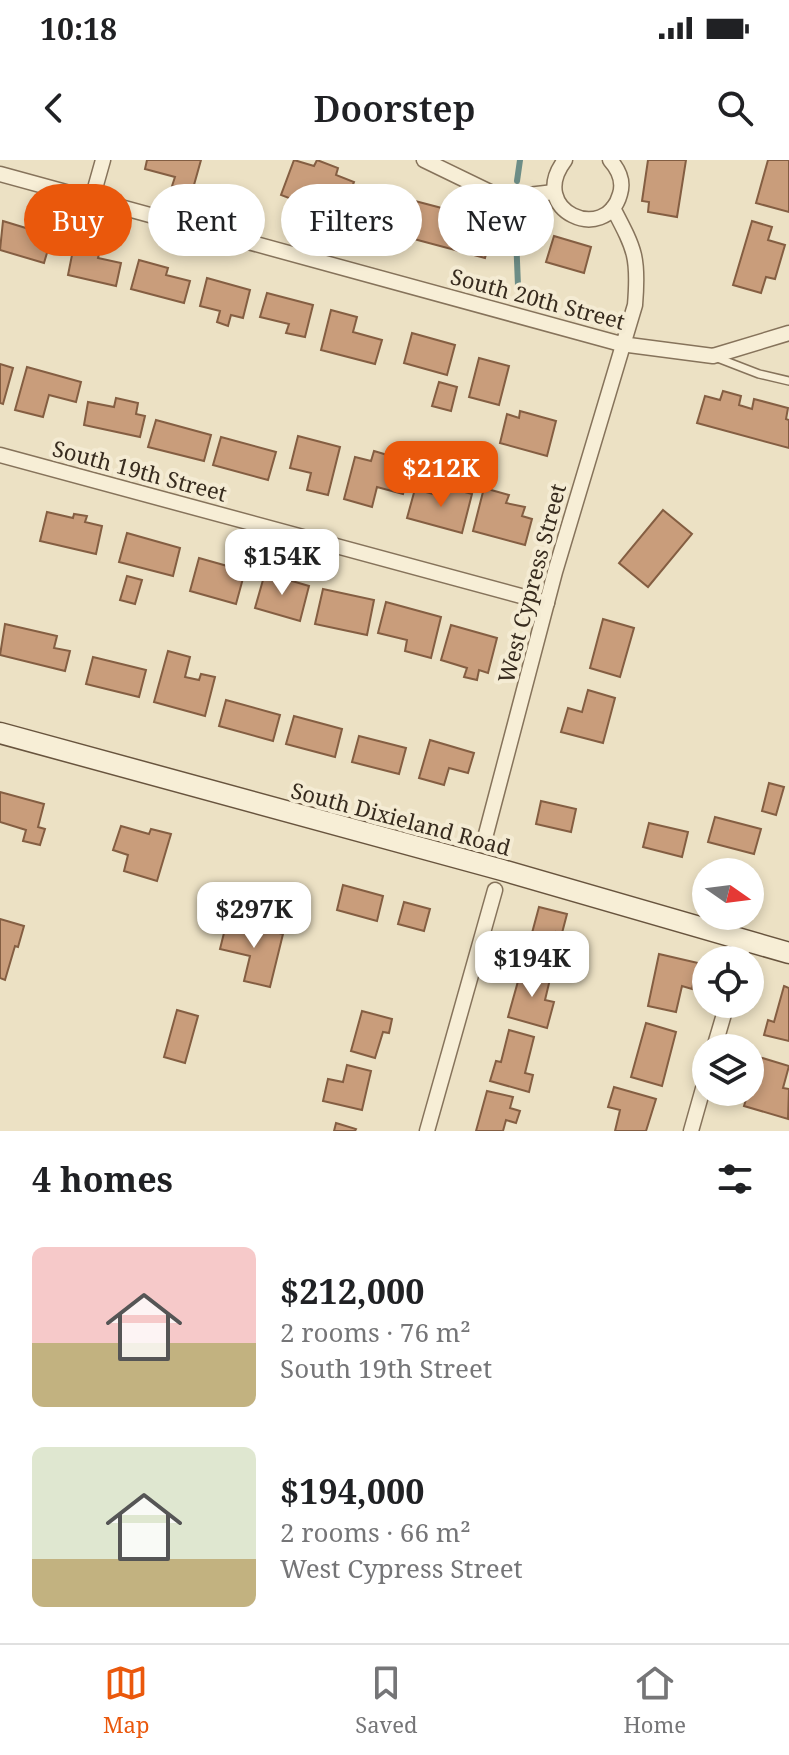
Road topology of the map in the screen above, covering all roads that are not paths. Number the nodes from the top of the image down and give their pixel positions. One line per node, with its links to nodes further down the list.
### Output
1 (103, 160): 7 (street)
2 (424, 160): 8 (street)
3 (565, 160): 9 (street)
4 (610, 160): 11 (street)
5 (0, 174): 6 (street, South 20th Street)
6 (37, 184)
7 (96, 184)
8 (474, 184)
9 (554, 184)
10 (554, 192): 11 (street)
11 (613, 208): 14 (street, West Cypress Street)
12 (132, 210): 14 (street, South 20th Street)
13 (789, 332): 15 (street, South 20th Street)
14 (621, 344): 15 (street, South 20th Street); 18 (street, West Cypress Street)
15 (713, 356): 16 (lane)
16 (789, 381)
17 (0, 455): 18 (street, South 19th Street)
18 (547, 603): 20 (street, West Cypress Street)
19 (0, 733): 22 (main road, South Dixieland Road)
20 (486, 834)
21 (495, 890): 26 (street)
22 (730, 946)
23 (764, 951): 24 (main road, South Dixieland Road)
24 (789, 953)
25 (698, 1106): 27 (street)
26 (427, 1131)
27 (691, 1131)

